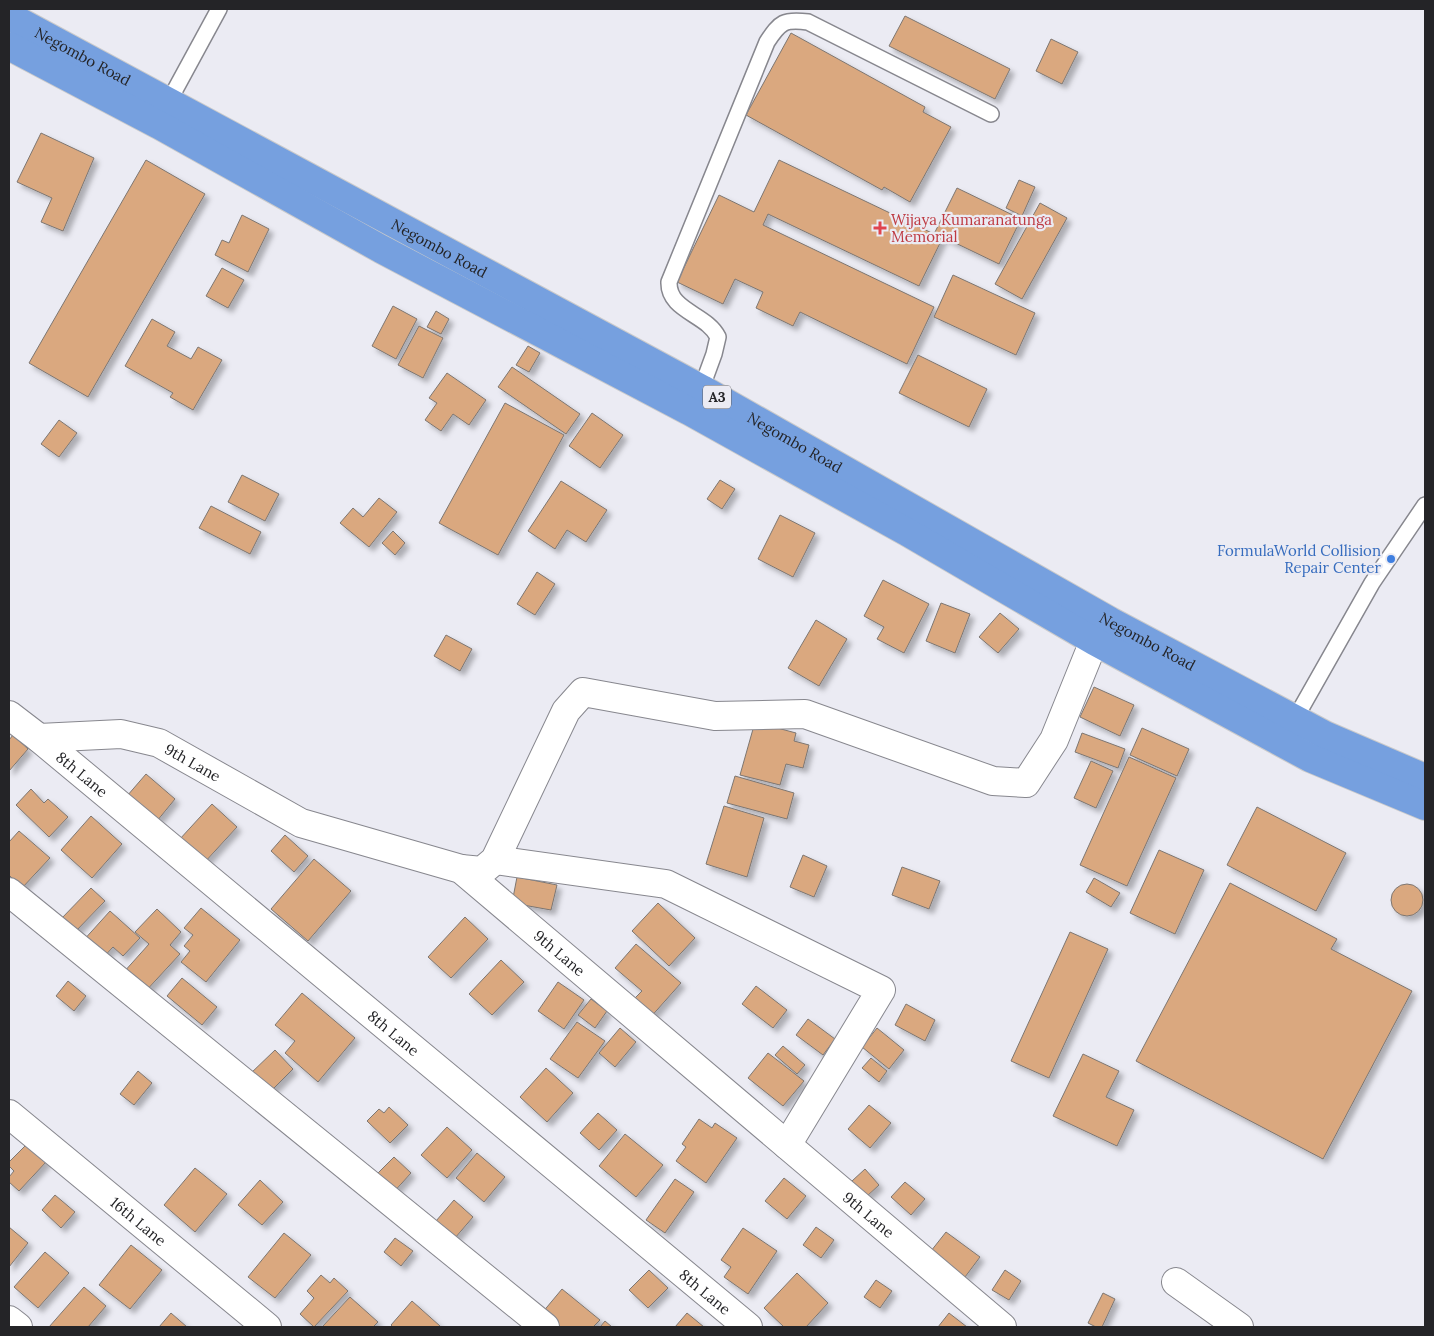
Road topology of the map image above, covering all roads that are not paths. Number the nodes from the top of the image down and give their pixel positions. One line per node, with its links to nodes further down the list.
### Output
1 (219, 9): 4 (lane)
2 (9, 16): 4 (highway, Negombo Road / A3)
3 (9, 46): 6 (highway, Negombo Road / A3)
4 (169, 101): 6 (highway, Negombo Road / A3)
5 (991, 114): 6 (lane)
6 (695, 400): 8 (highway, Negombo Road / A3); 10 (highway, Negombo Road / A3)
7 (1425, 505): 10 (lane)
8 (1094, 641): 13 (highway, Negombo Road / A3); 14 (street)
9 (9, 715): 11 (street, 8th Lane)
10 (1295, 719): 12 (highway, Negombo Road / A3)
11 (39, 738): 15 (street, 9th Lane); 24 (street, 8th Lane)
12 (1425, 778)
13 (1425, 806)
14 (495, 860): 15 (street); 18 (street)
15 (461, 869): 18 (street, 9th Lane)
16 (9, 892): 23 (street)
17 (9, 1114): 22 (street, 16th Lane)
18 (787, 1145): 25 (street, 9th Lane)
19 (1176, 1282): 26 (street)
20 (9, 1320): 21 (street)
21 (18, 1327)
22 (267, 1327)
23 (545, 1327)
24 (748, 1327)
25 (1002, 1327)
26 (1239, 1327)

